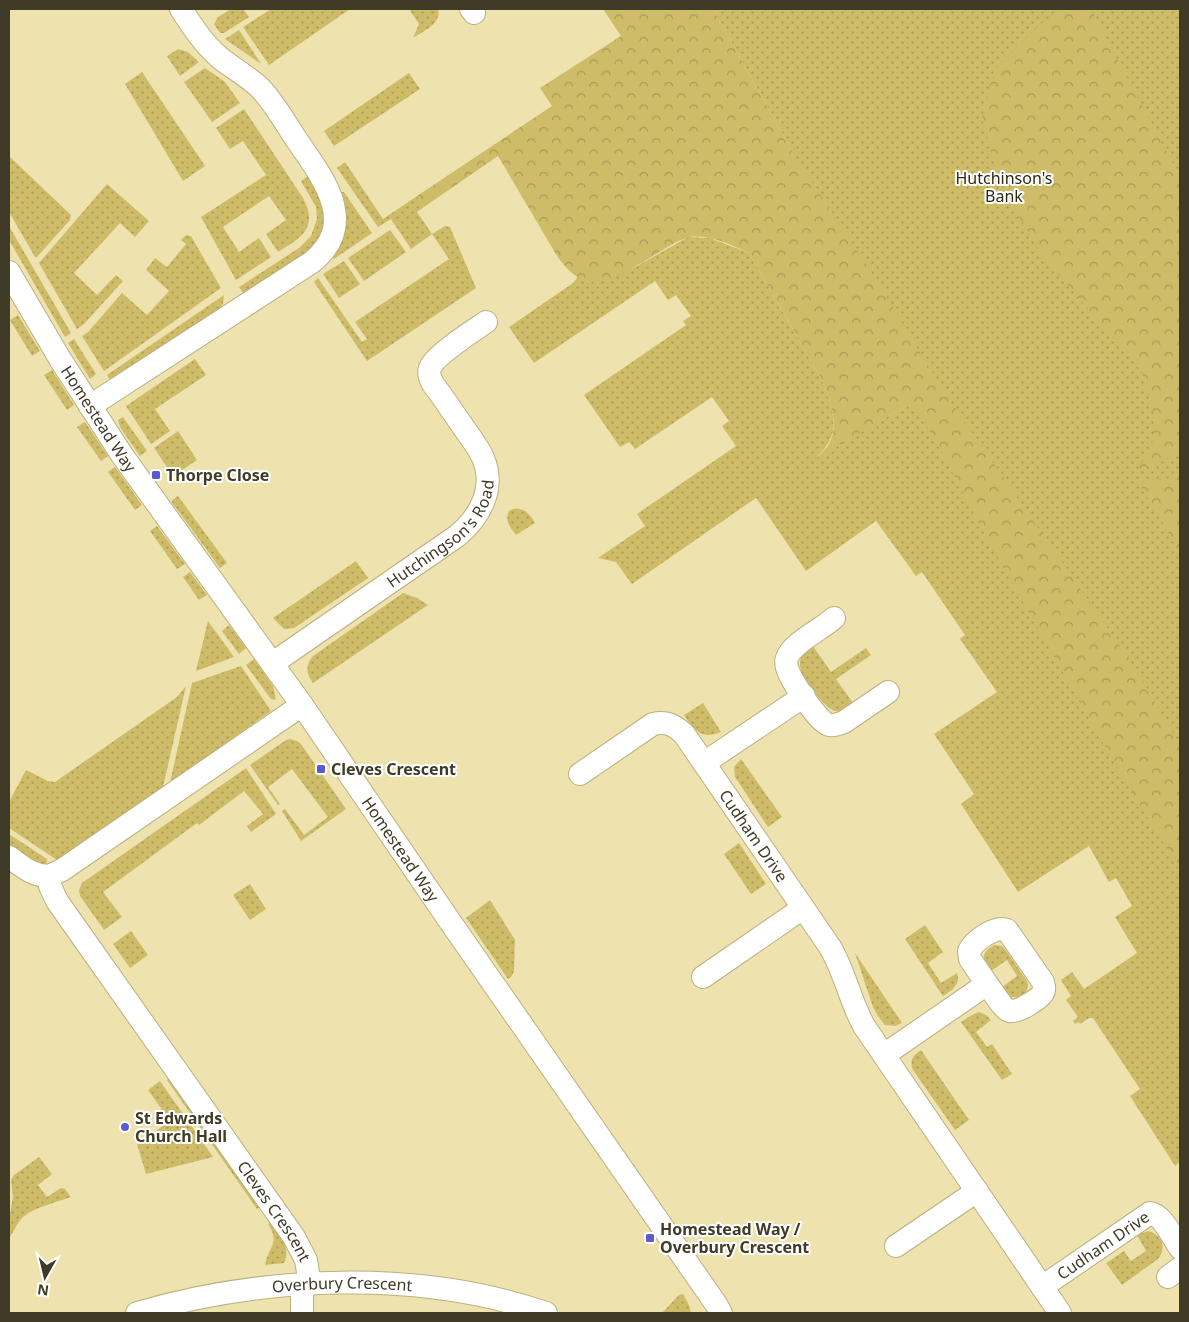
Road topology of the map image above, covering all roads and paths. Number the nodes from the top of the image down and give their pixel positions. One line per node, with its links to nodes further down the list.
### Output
1 (181, 9): 4 (street)
2 (9, 272): 4 (street, Homestead Way)
3 (486, 322): 6 (street, Hutchingson's Road)
4 (90, 406): 6 (street, Homestead Way)
5 (834, 618): 8 (street)
6 (273, 663): 9 (street, Homestead Way)
7 (888, 692): 8 (street)
8 (804, 696): 10 (street)
9 (302, 704): 13 (street); 26 (street, Homestead Way)
10 (704, 763): 11 (street, Cudham Drive); 14 (street, Cudham Drive)
11 (580, 774)
12 (9, 857): 13 (street)
13 (49, 876): 21 (street, Cleves Crescent)
14 (803, 908): 15 (street); 17 (street, Cudham Drive)
15 (703, 977)
16 (987, 984): 17 (street)
17 (884, 1055): 18 (street, Cudham Drive)
18 (977, 1191): 19 (street); 22 (street, Cudham Drive)
19 (896, 1246)
20 (1180, 1248): 22 (street, Cudham Drive)
21 (306, 1284): 23 (street, Overbury Crescent); 24 (street, Cleves Crescent); 25 (street, Overbury Crescent)
22 (1042, 1287): 27 (street, Cudham Drive)
23 (137, 1313)
24 (302, 1313)
25 (546, 1313)
26 (721, 1313)
27 (1060, 1313)

